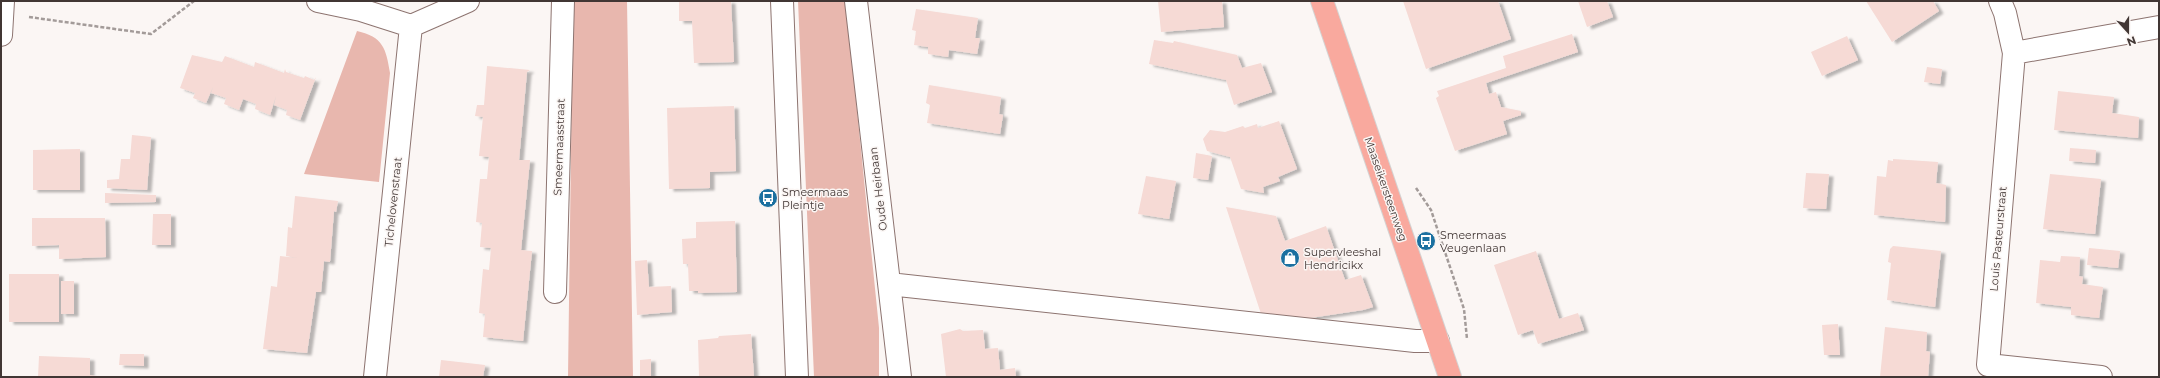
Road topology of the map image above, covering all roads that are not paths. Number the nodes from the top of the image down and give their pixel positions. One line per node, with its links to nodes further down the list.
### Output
1 (318, 1): 9 (street)
2 (468, 1): 9 (street)
3 (563, 1): 14 (street, Smeermaasstraat)
4 (782, 1): 17 (street)
5 (856, 1): 13 (street, Oude Heirbaan)
6 (1322, 1): 15 (main road, Maaseikersteenweg)
7 (2000, 1): 12 (street, Louis Pasteurstraat)
8 (3, 7): 11 (street)
9 (411, 26): 16 (street, Tichelovenstraat)
10 (2159, 27): 12 (street)
11 (1, 36)
12 (2014, 53): 20 (street, Louis Pasteurstraat)
13 (889, 284): 15 (street); 18 (street, Oude Heirbaan)
14 (555, 292)
15 (1438, 341): 19 (main road, Maaseikersteenweg)
16 (375, 377)
17 (797, 377)
18 (900, 377)
19 (1450, 377)
20 (2101, 377)

